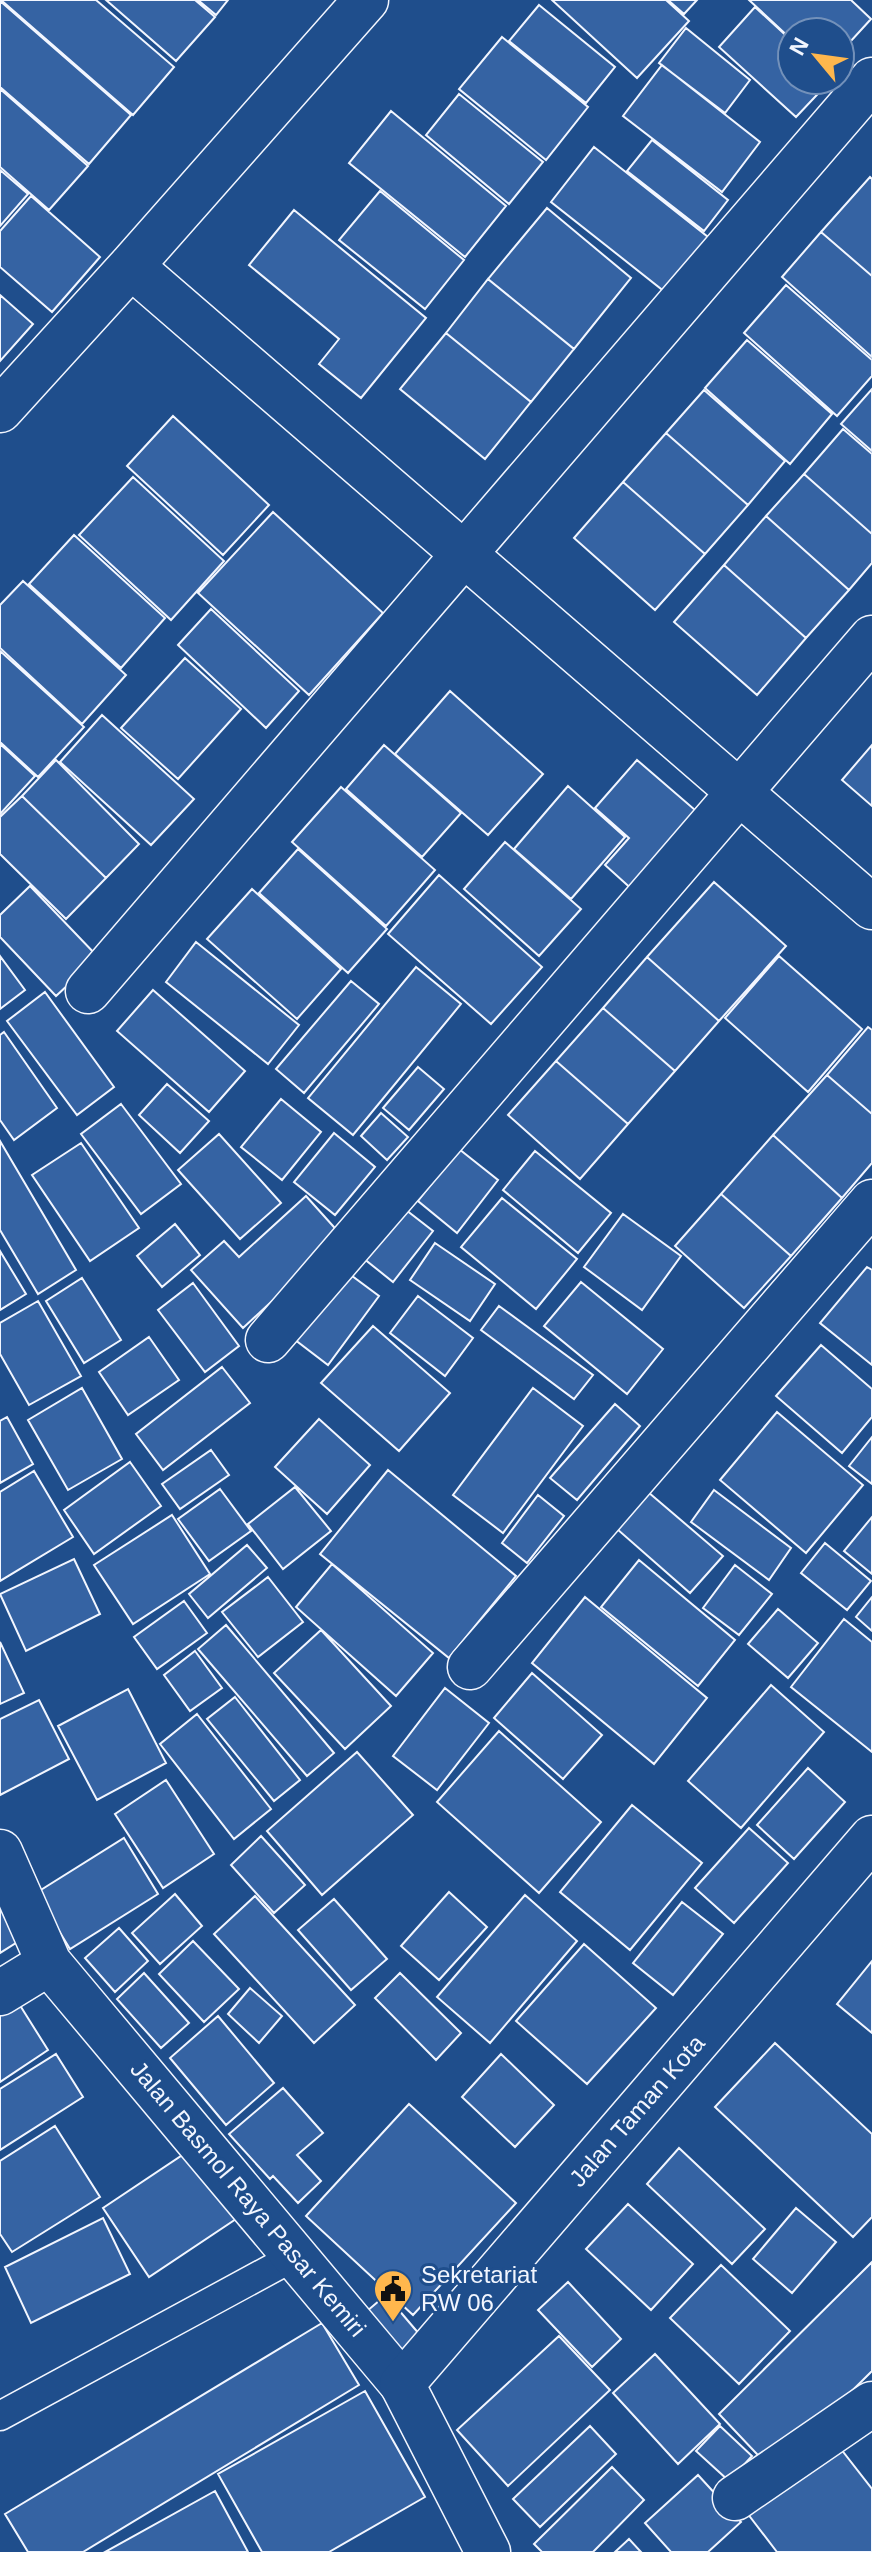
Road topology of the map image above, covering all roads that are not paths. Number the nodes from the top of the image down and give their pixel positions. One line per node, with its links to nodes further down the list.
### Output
1 (366, 0): 3 (street)
2 (872, 80): 5 (street)
3 (131, 266): 4 (street); 5 (street)
4 (0, 410)
5 (464, 554): 7 (street); 9 (street)
6 (872, 638): 7 (street)
7 (739, 792): 8 (street); 11 (street)
8 (872, 907)
9 (88, 991)
10 (872, 1202): 12 (street)
11 (268, 1340)
12 (470, 1667)
13 (872, 1838): 18 (street, Jalan Taman Kota)
14 (0, 1852): 15 (street, Jalan Basmol Raya Pasar Kemiri)
15 (49, 1963): 16 (street); 17 (street, Jalan Basmol Raya Pasar Kemiri)
16 (0, 1993)
17 (297, 2255): 18 (street, Jalan Basmol Raya Pasar Kemiri); 20 (lane)
18 (402, 2384): 22 (street, Jalan Basmol Raya Pasar Kemiri)
19 (872, 2404): 21 (street)
20 (0, 2416)
21 (735, 2498)
22 (488, 2552)

